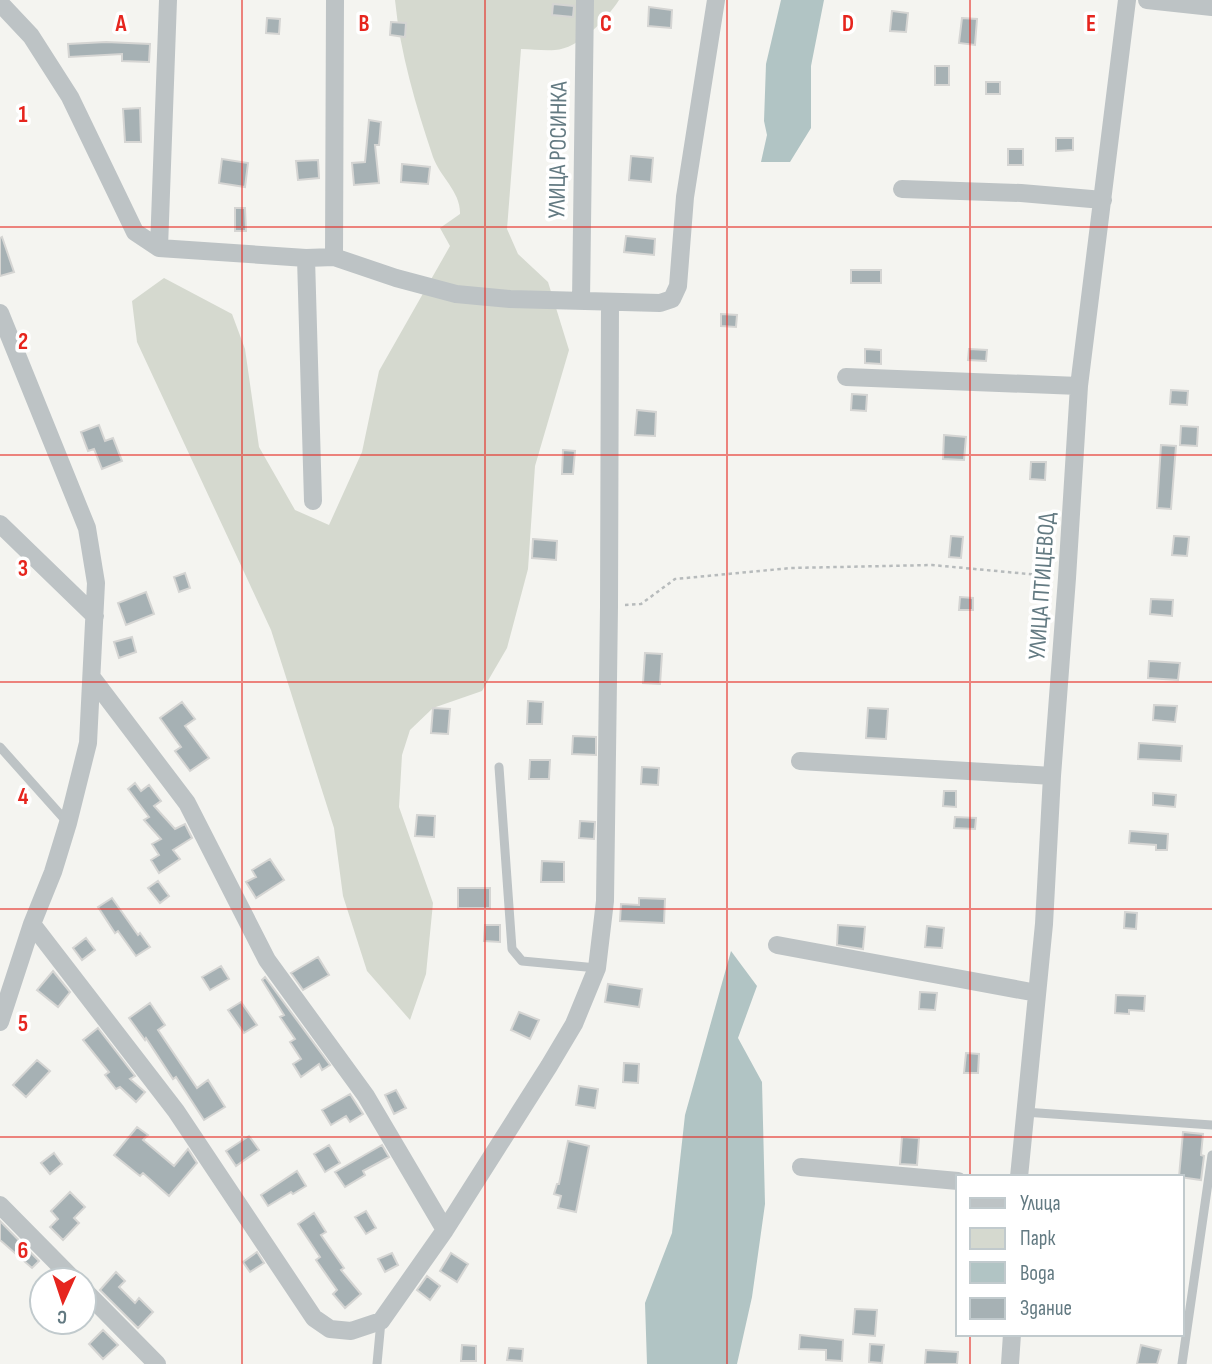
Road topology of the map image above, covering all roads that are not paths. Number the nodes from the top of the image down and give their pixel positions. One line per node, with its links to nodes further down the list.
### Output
1 (168, 0): 11 (street)
2 (335, 0): 12 (street)
3 (584, 0): 14 (street, УЛИЦА РОСИНКА)
4 (716, 0): 15 (street)
5 (1127, 0): 10 (street, УЛИЦА ПТИЦЕВОД)
6 (1147, 0): 8 (street)
7 (0, 3): 11 (street)
8 (1212, 7)
9 (902, 189): 10 (street)
10 (1103, 200): 18 (street, УЛИЦА ПТИЦЕВОД)
11 (159, 248): 13 (street)
12 (334, 257): 13 (street); 14 (street)
13 (306, 258): 19 (street)
14 (581, 301): 15 (street)
15 (610, 303): 30 (street)
16 (0, 313): 21 (street)
17 (846, 377): 18 (street)
18 (1079, 386): 26 (street, УЛИЦА ПТИЦЕВОД)
19 (313, 501)
20 (0, 524): 21 (street)
21 (95, 615): 22 (street)
22 (93, 679): 27 (street); 40 (street)
23 (0, 747): 27 (lane)
24 (800, 761): 26 (street)
25 (499, 767): 30 (lane)
26 (1052, 776): 31 (street, УЛИЦА ПТИЦЕВОД)
27 (68, 823): 28 (street)
28 (32, 924): 32 (street); 43 (street)
29 (777, 945): 31 (street)
30 (597, 968): 40 (street)
31 (1037, 993): 33 (street, УЛИЦА ПТИЦЕВОД)
32 (0, 1022)
33 (1024, 1112): 34 (lane); 37 (street, УЛИЦА ПТИЦЕВОД)
34 (1212, 1125)
35 (1212, 1155): 48 (lane)
36 (801, 1167): 38 (street)
37 (1018, 1175)
38 (956, 1181)
39 (0, 1205): 41 (street)
40 (445, 1230): 43 (street)
41 (60, 1266)
42 (98, 1304): 45 (street)
43 (381, 1321): 46 (lane)
44 (1012, 1336): 47 (street)
45 (157, 1364)
46 (377, 1364)
47 (1010, 1364)
48 (1182, 1364)

